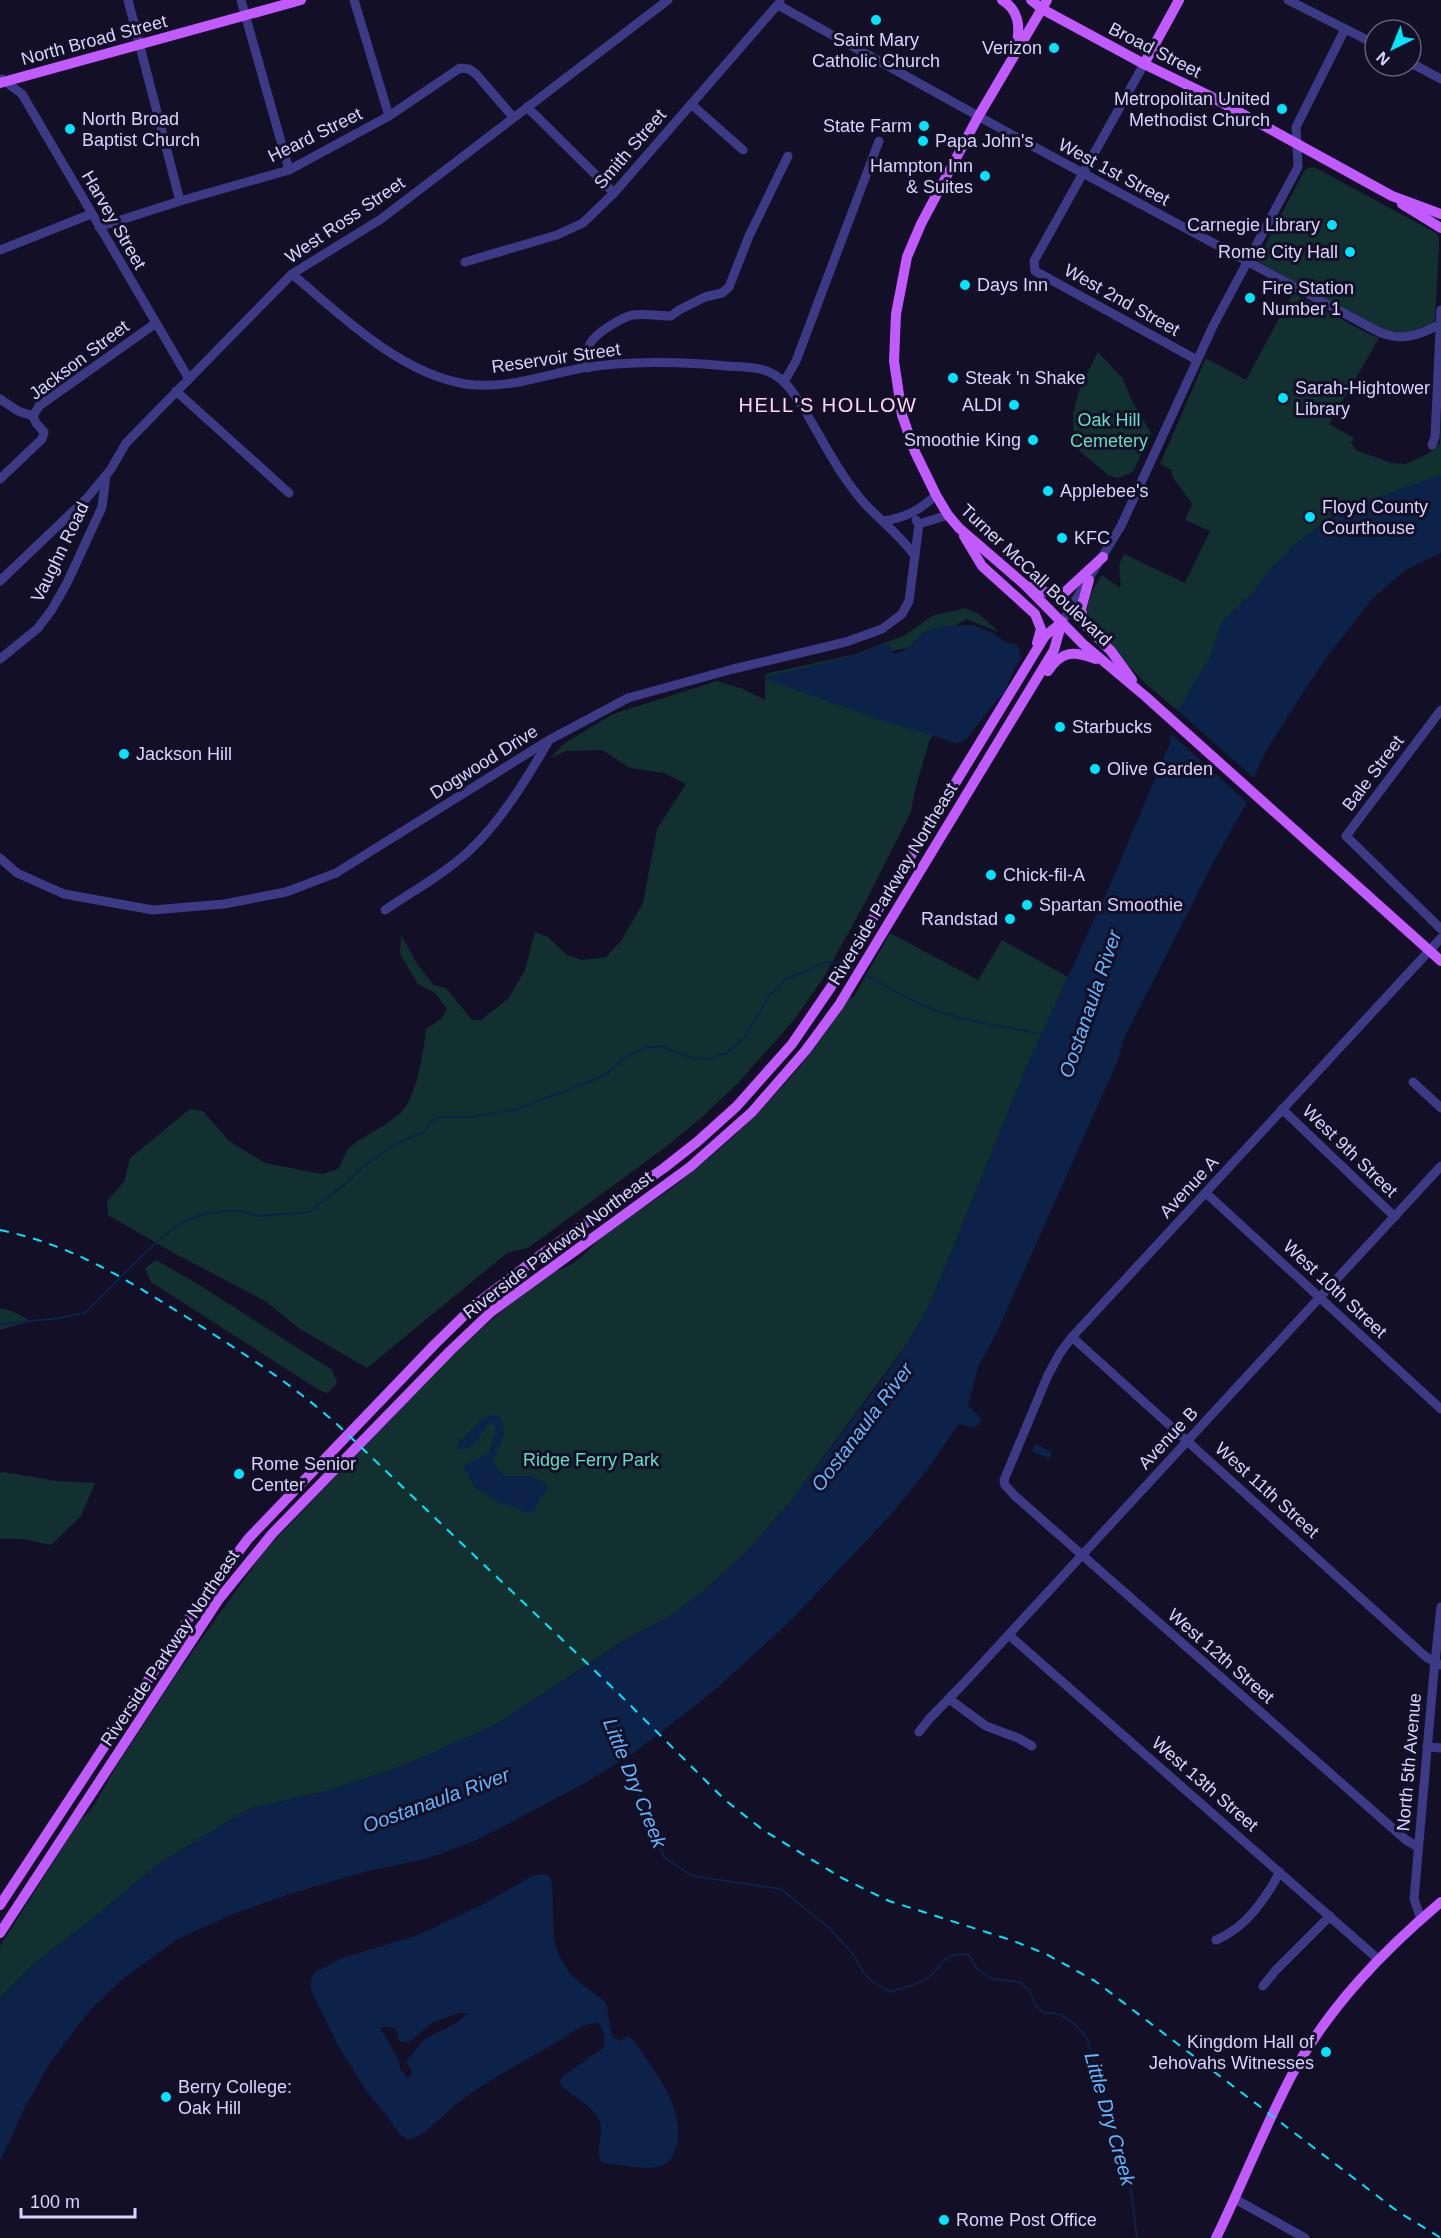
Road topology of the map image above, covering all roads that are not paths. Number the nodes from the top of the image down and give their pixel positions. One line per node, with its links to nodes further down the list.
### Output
1 (128, 0): 15 (street)
2 (241, 0): 12 (street)
3 (301, 0): 12 (main road, North Broad Street)
4 (354, 0): 23 (street)
5 (668, 0): 22 (street, West Ross Street)
6 (1002, 0): 16 (main road)
7 (1031, 0): 11 (main road, Broad Street)
8 (1179, 0): 17 (main road)
9 (1288, 0): 13 (street)
10 (780, 2): 21 (street, Smith Street); 25 (street, West 1st Street)
11 (1044, 4): 16 (main road, Turner McCall Boulevard); 17 (main road, Broad Street)
12 (246, 15): 15 (main road, North Broad Street); 30 (street)
13 (1346, 29): 14 (street); 27 (street, Riverside Parkway Northeast)
14 (1363, 38)
15 (139, 45): 20 (main road, North Broad Street); 34 (street)
16 (1015, 52): 25 (main road, Turner McCall Boulevard)
17 (1144, 64): 27 (main road, Broad Street); 31 (street)
18 (1423, 69): 19 (street)
19 (1441, 79)
20 (2, 81): 35 (street, Harvey Street)
21 (691, 104): 28 (street); 32 (street, Smith Street)
22 (527, 107): 24 (street, West Ross Street); 32 (street)
23 (389, 116): 24 (street, Heard Street); 30 (street, Heard Street)
24 (513, 117): 42 (street, West Ross Street)
25 (978, 117): 31 (street, West 1st Street); 57 (main road, Turner McCall Boulevard)
26 (879, 141): 49 (street)
27 (1296, 144): 33 (main road, Broad Street); 41 (street, Riverside Parkway Northeast)
28 (743, 150)
29 (788, 156): 47 (street)
30 (289, 170): 34 (street, Heard Street)
31 (1083, 174): 41 (street, West 1st Street); 46 (street, West 2nd Street)
32 (614, 193): 40 (street, Smith Street)
33 (1392, 196): 36 (main road, Broad Street); 38 (main road, Broad Street)
34 (180, 201): 37 (street, Heard Street)
35 (91, 214): 37 (street, Harvey Street); 39 (street)
36 (1441, 214)
37 (99, 227): 44 (street, Harvey Street)
38 (1441, 228)
39 (0, 250)
40 (465, 262)
41 (1247, 262): 45 (street, West 1st Street); 46 (street, Riverside Parkway Northeast)
42 (292, 274): 47 (street, Reservoir Street); 48 (street, West Ross Street)
43 (1441, 310): 45 (street)
44 (156, 323): 48 (street, Harvey Street); 52 (street, Jackson Street)
45 (1440, 324): 53 (street)
46 (1197, 360): 64 (street, Riverside Parkway Northeast)
47 (588, 368): 49 (street, Reservoir Street)
48 (189, 379): 50 (street, West Ross Street)
49 (784, 382): 60 (street, Reservoir Street)
50 (177, 391): 54 (street, West Ross Street); 56 (street)
51 (0, 399): 52 (street)
52 (33, 416): 55 (street, Jackson Street)
53 (1432, 445)
54 (106, 476): 66 (street, West Ross Street); 70 (street, Vaughn Road)
55 (0, 479)
56 (289, 493)
57 (936, 495): 58 (street); 59 (main road, Turner McCall Boulevard)
58 (912, 513): 60 (street); 61 (street)
59 (948, 515): 61 (street); 62 (main road, Turner McCall Boulevard)
60 (884, 521): 63 (street, Reservoir Street)
61 (919, 524): 63 (street, Dogwood Drive)
62 (960, 528): 67 (main road, Turner McCall Boulevard); 69 (main road)
63 (915, 556): 74 (street, Dogwood Drive)
64 (1103, 556): 65 (street, Riverside Parkway Northeast); 67 (main road)
65 (1089, 580): 68 (street, Riverside Parkway Northeast); 72 (main road)
66 (0, 581)
67 (1025, 585): 68 (main road, Turner McCall Boulevard)
68 (1062, 622): 69 (main road, Riverside Parkway Northeast); 71 (main road, Turner McCall Boulevard); 75 (main road, Riverside Parkway Northeast)
69 (1034, 654): 105 (main road, Riverside Parkway Northeast)
70 (0, 658)
71 (1103, 661): 72 (main road, Turner McCall Boulevard); 75 (main road)
72 (1143, 695): 80 (main road, Turner McCall Boulevard)
73 (1441, 710): 78 (street, Bale Street)
74 (549, 740): 76 (street, Dogwood Drive); 77 (street)
75 (949, 823): 108 (main road, Riverside Parkway Northeast)
76 (0, 858)
77 (385, 910)
78 (1441, 929)
79 (1441, 938): 80 (street, Avenue A)
80 (1430, 951): 81 (main road, Turner McCall Boulevard); 84 (street, Avenue A)
81 (1441, 961)
82 (1413, 1082): 83 (street)
83 (1441, 1108)
84 (1282, 1109): 86 (street, Avenue A); 87 (street, West 9th Street)
85 (1441, 1166): 87 (street, Avenue B)
86 (1206, 1193): 88 (street, West 10th Street); 89 (street, Avenue A)
87 (1395, 1217): 88 (street, Avenue B)
88 (1321, 1298): 90 (street, West 10th Street); 91 (street, Avenue B)
89 (1072, 1337): 91 (street, West 11th Street); 92 (street, Avenue A)
90 (1441, 1409)
91 (1187, 1440): 93 (street, Avenue B); 96 (street, West 11th Street)
92 (1005, 1485): 93 (street, West 12th Street)
93 (1082, 1555): 95 (street, Avenue B); 102 (street, West 12th Street)
94 (1441, 1607): 96 (street, North 5th Avenue)
95 (1009, 1635): 97 (street, Avenue B); 103 (street, West 13th Street)
96 (1438, 1663): 100 (street, North 5th Avenue)
97 (949, 1699): 98 (street, Avenue B); 99 (street)
98 (919, 1732)
99 (1032, 1746)
100 (1427, 1747): 101 (street); 102 (street, North 5th Avenue)
101 (1441, 1748)
102 (1418, 1847): 107 (street, North 5th Avenue)
103 (1280, 1872): 106 (street, West 13th Street); 109 (street)
104 (1441, 1902): 107 (main road)
105 (0, 1905)
106 (1330, 1916): 110 (street, West 13th Street); 111 (street)
107 (1421, 1919): 110 (main road)
108 (0, 1933)
109 (1216, 1940)
110 (1378, 1959): 112 (main road)
111 (1263, 1986)
112 (1235, 2199): 113 (main road); 114 (street)
113 (1216, 2238)
114 (1305, 2238)

